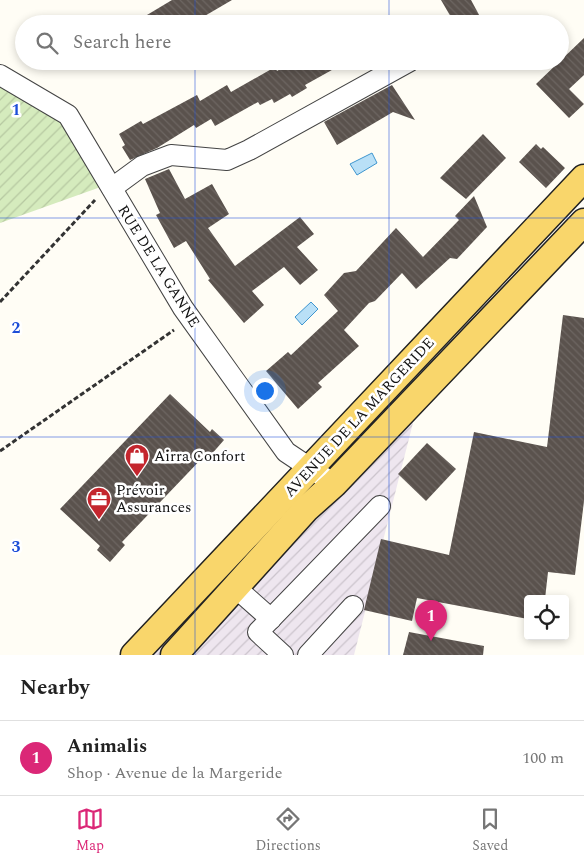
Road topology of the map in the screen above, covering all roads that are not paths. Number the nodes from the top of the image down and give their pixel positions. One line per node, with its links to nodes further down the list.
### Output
1 (394, 70): 4 (street)
2 (0, 75): 4 (street, RUE DE LA GANNE)
3 (584, 178): 6 (main road, AVENUE DE LA MARGERIDE)
4 (110, 186): 6 (street, RUE DE LA GANNE)
5 (584, 222): 7 (main road, AVENUE DE LA MARGERIDE)
6 (310, 469): 7 (street, RUE DE LA GANNE); 12 (main road, AVENUE DE LA MARGERIDE)
7 (334, 484): 9 (main road, AVENUE DE LA MARGERIDE)
8 (380, 506): 11 (street)
9 (236, 588): 11 (street); 13 (main road, AVENUE DE LA MARGERIDE)
10 (353, 606): 15 (street)
11 (271, 619): 14 (street)
12 (134, 655)
13 (174, 655)
14 (283, 655)
15 (308, 655)

